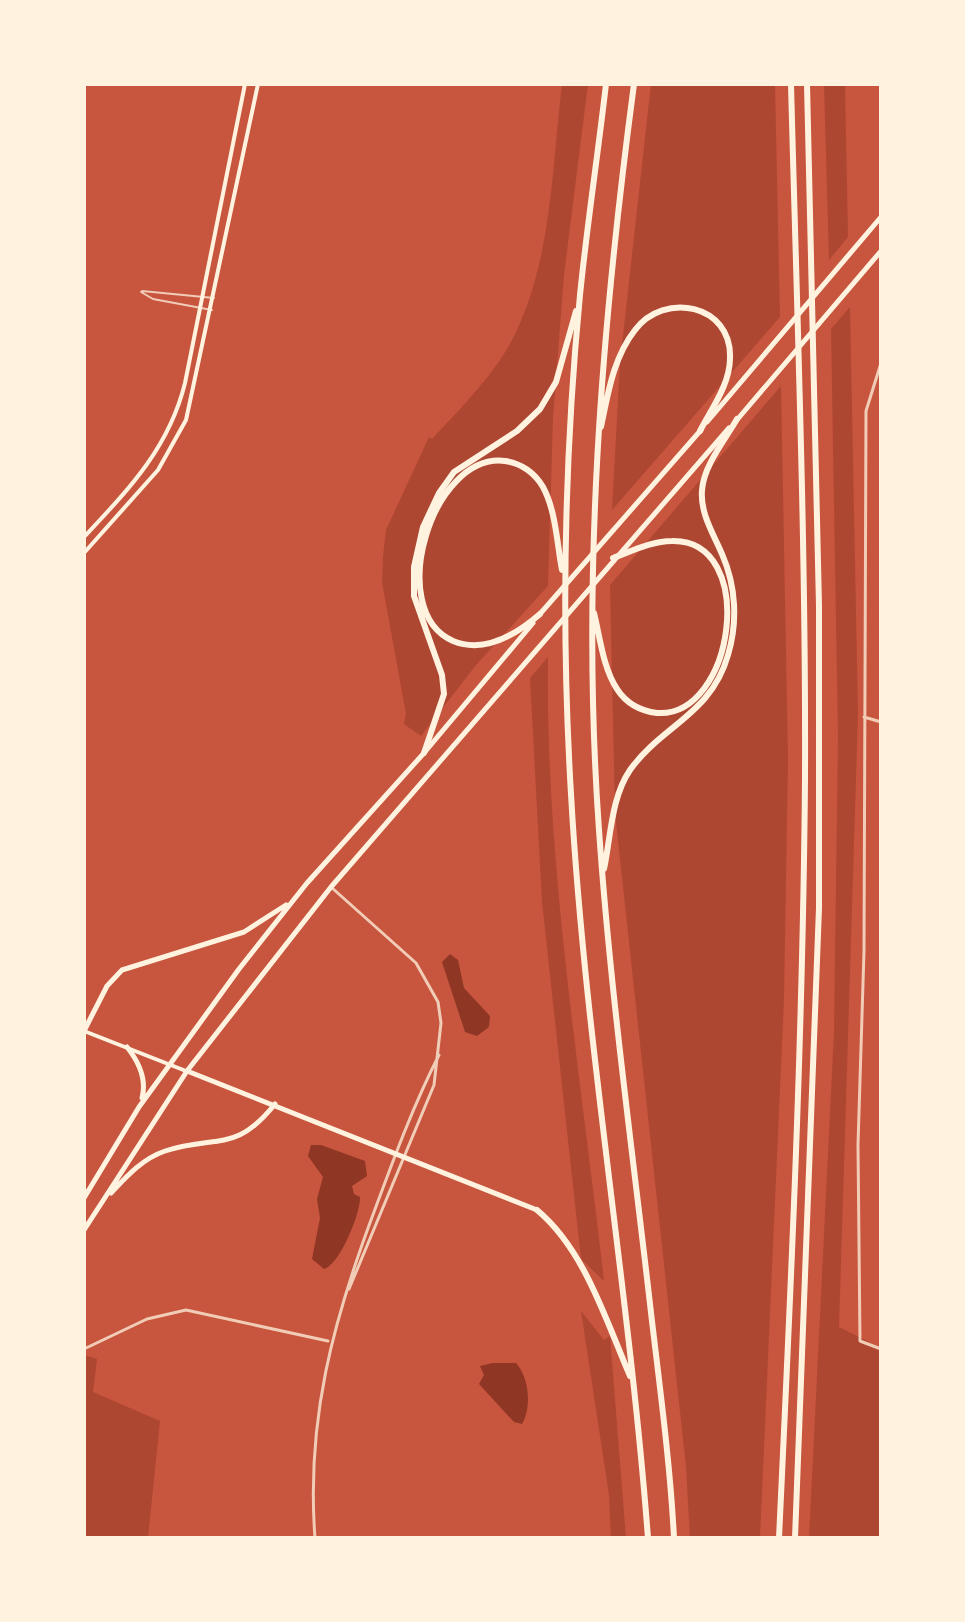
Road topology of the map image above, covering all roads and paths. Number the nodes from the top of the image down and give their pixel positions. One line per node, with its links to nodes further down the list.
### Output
1 (245, 84): 10 (main road)
2 (258, 84): 11 (main road)
3 (606, 84): 9 (highway)
4 (634, 84): 17 (highway)
5 (791, 84): 51 (highway)
6 (807, 84): 52 (highway)
7 (881, 217): 16 (main road)
8 (881, 251): 15 (main road)
9 (580, 292): 21 (highway); 26 (highway)
10 (202, 297): 11 (lane); 12 (main road); 12 (lane)
11 (214, 298): 13 (main road)
12 (200, 308): 13 (lane); 18 (main road)
13 (212, 310): 19 (main road)
14 (881, 363): 24 (street)
15 (737, 419): 20 (main road); 27 (highway)
16 (700, 431): 17 (highway); 23 (main road)
17 (597, 446): 22 (highway)
18 (84, 537)
19 (84, 553)
20 (613, 558): 22 (highway); 28 (main road)
21 (565, 583): 23 (highway); 47 (highway)
22 (592, 603): 27 (highway)
23 (540, 614): 26 (main road)
24 (864, 717): 25 (street); 46 (street)
25 (881, 722)
26 (424, 753): 29 (main road)
27 (603, 877): 50 (highway)
28 (331, 887): 32 (street); 34 (main road)
29 (292, 900): 30 (main road); 33 (main road)
30 (84, 1031): 31 (main road)
31 (127, 1047): 33 (main road); 36 (main road)
32 (439, 1055): 37 (street); 38 (street)
33 (169, 1063): 34 (main road); 36 (main road)
34 (187, 1071): 35 (main road); 40 (main road)
35 (275, 1104): 37 (main road); 40 (main road)
36 (139, 1107): 39 (main road)
37 (394, 1153): 38 (main road); 43 (street)
38 (404, 1158): 41 (main road); 43 (street)
39 (84, 1198)
40 (95, 1209): 42 (main road)
41 (537, 1210): 47 (highway)
42 (84, 1230)
43 (344, 1301): 44 (street)
44 (330, 1341): 45 (street); 48 (street)
45 (84, 1349)
46 (881, 1349)
47 (633, 1383): 49 (highway)
48 (315, 1538)
49 (648, 1538)
50 (674, 1538)
51 (779, 1538)
52 (795, 1538)

